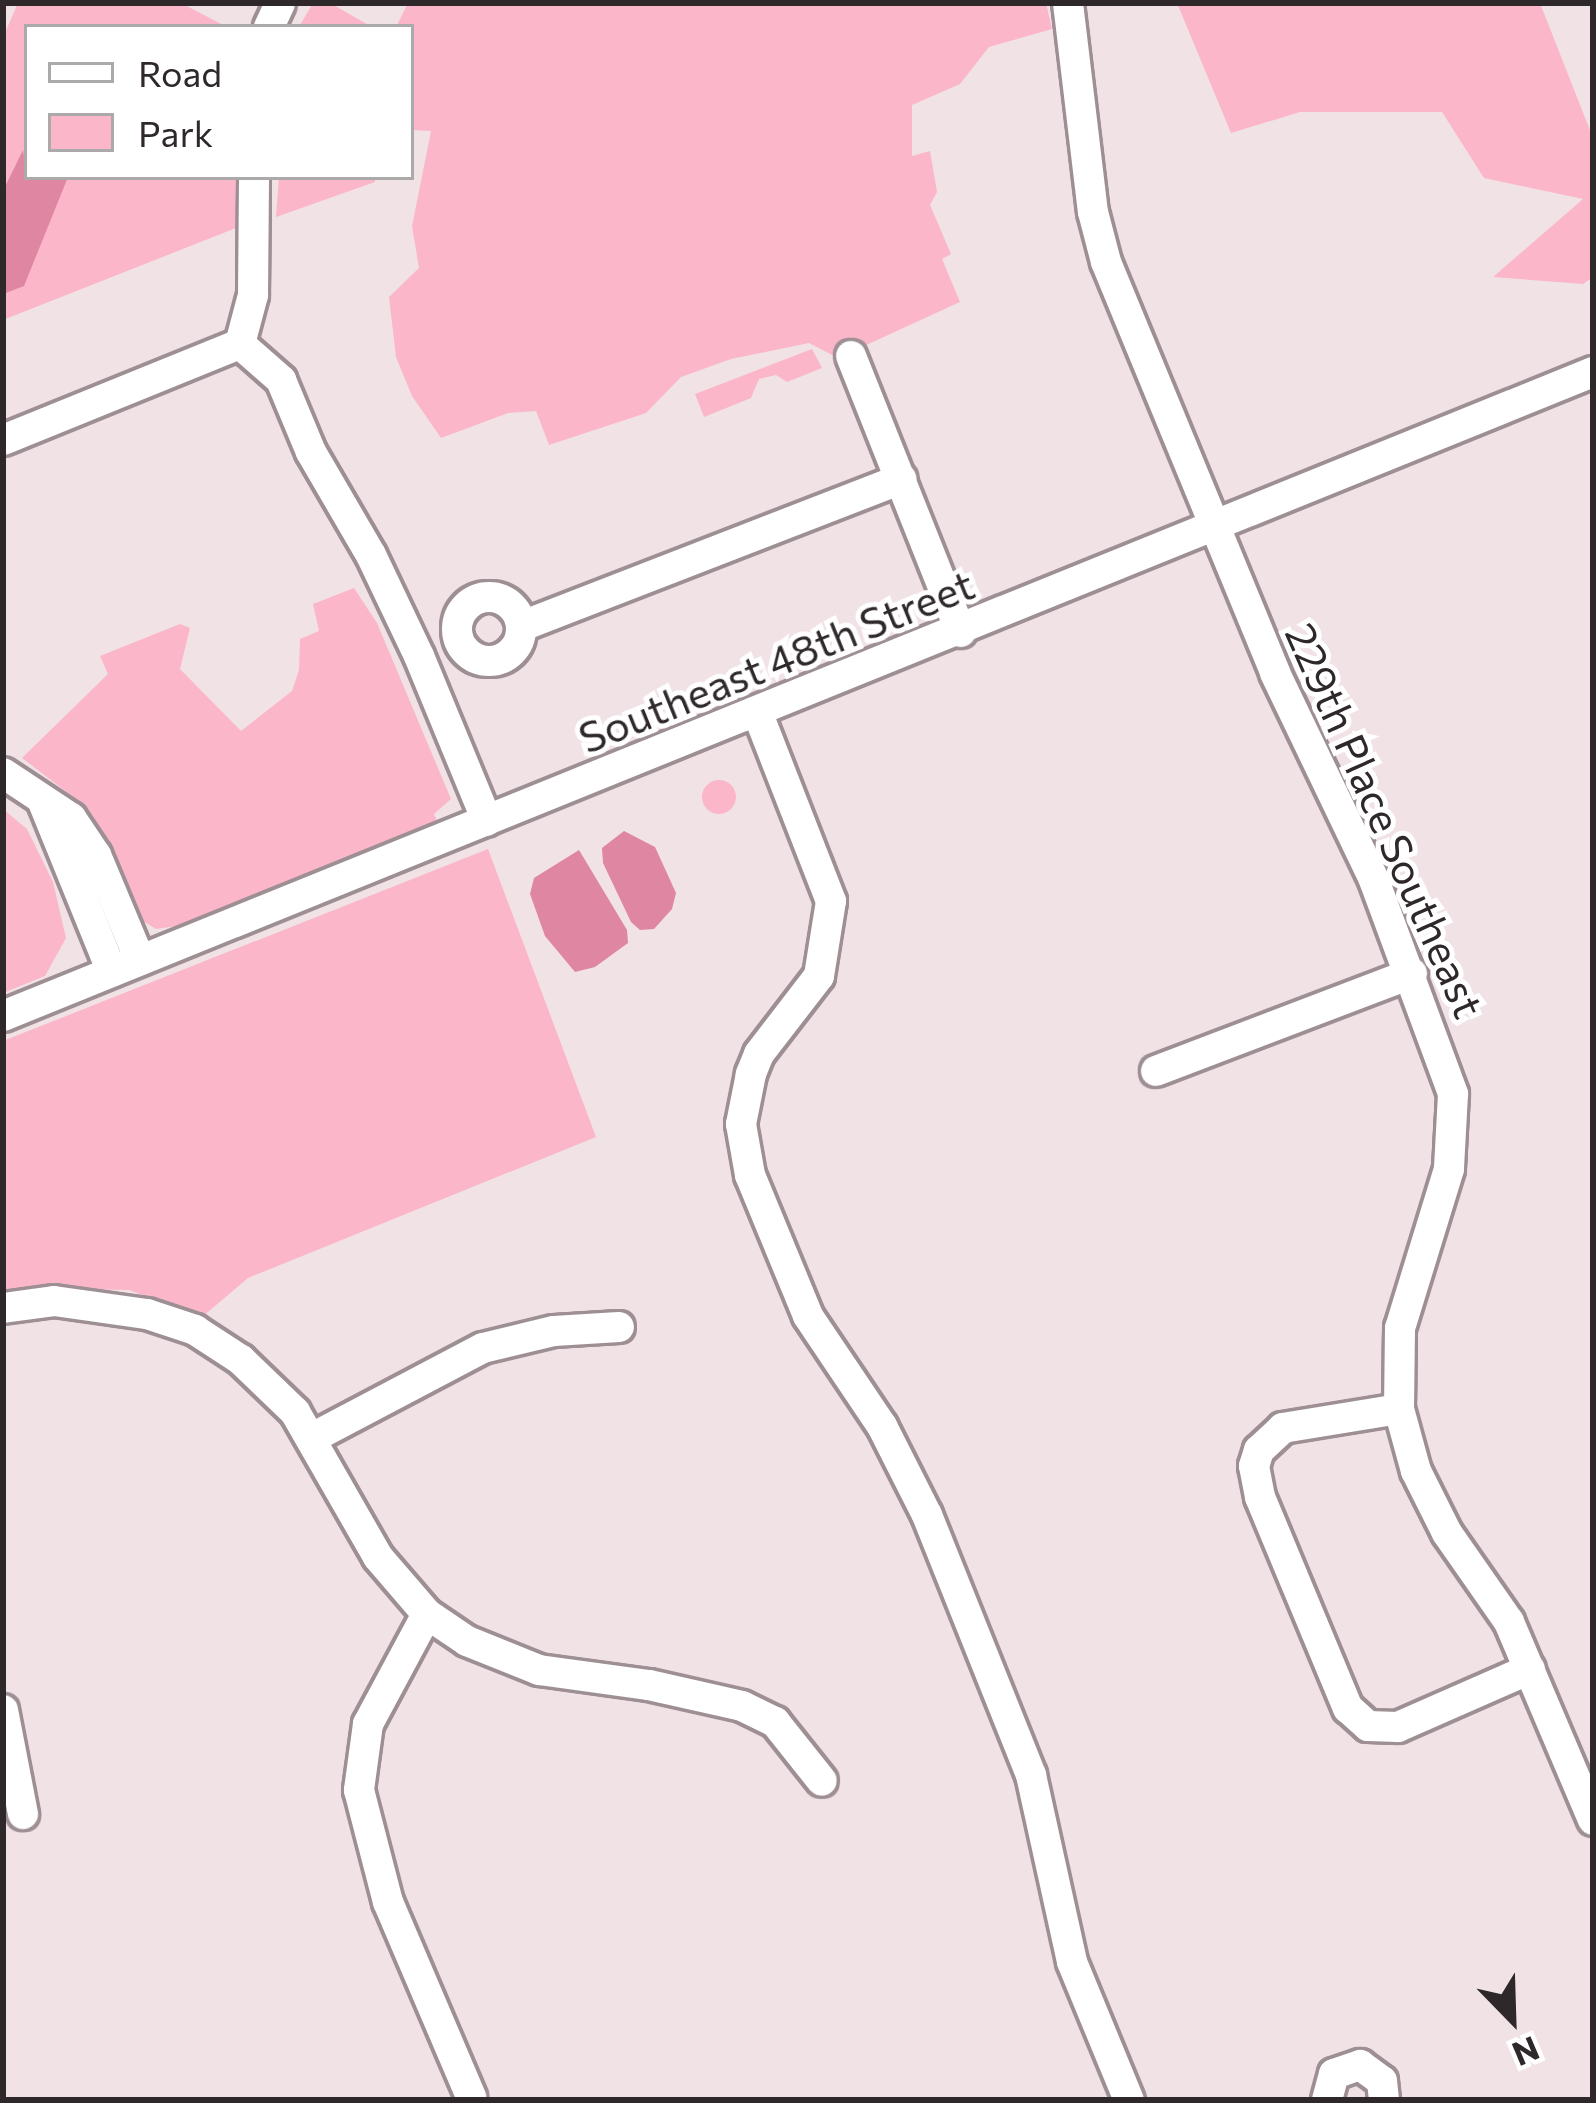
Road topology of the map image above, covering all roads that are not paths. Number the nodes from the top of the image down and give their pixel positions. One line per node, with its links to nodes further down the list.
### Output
1 (1068, 3): 8 (street, 229th Place Southeast)
2 (254, 180): 3 (street)
3 (240, 344): 6 (street); 13 (street)
4 (851, 356): 7 (street)
5 (1586, 375): 8 (street, Southeast 48th Street)
6 (3, 440)
7 (901, 479): 9 (street); 10 (street)
8 (1213, 526): 10 (street, Southeast 48th Street); 15 (street, 229th Place Southeast)
9 (522, 626)
10 (961, 632): 11 (street, Southeast 48th Street)
11 (758, 714): 13 (street, Southeast 48th Street); 29 (street)
12 (3, 772): 14 (street)
13 (487, 821): 14 (street, Southeast 48th Street)
14 (126, 966): 16 (street, Southeast 48th Street)
15 (1412, 973): 17 (street); 20 (street, 229th Place Southeast)
16 (3, 1016)
17 (1156, 1071)
18 (3, 1308): 21 (street)
19 (620, 1327): 21 (street)
20 (1399, 1408): 23 (street, 229th Place Southeast); 23 (street)
21 (312, 1438): 22 (street)
22 (427, 1614): 25 (street); 28 (street)
23 (1530, 1669): 27 (street, 229th Place Southeast)
24 (3, 1710): 26 (street)
25 (822, 1781)
26 (23, 1814)
27 (1593, 1820)
28 (471, 2097)
29 (1129, 2100)
30 (1327, 2100): 31 (street)
31 (1384, 2100)

